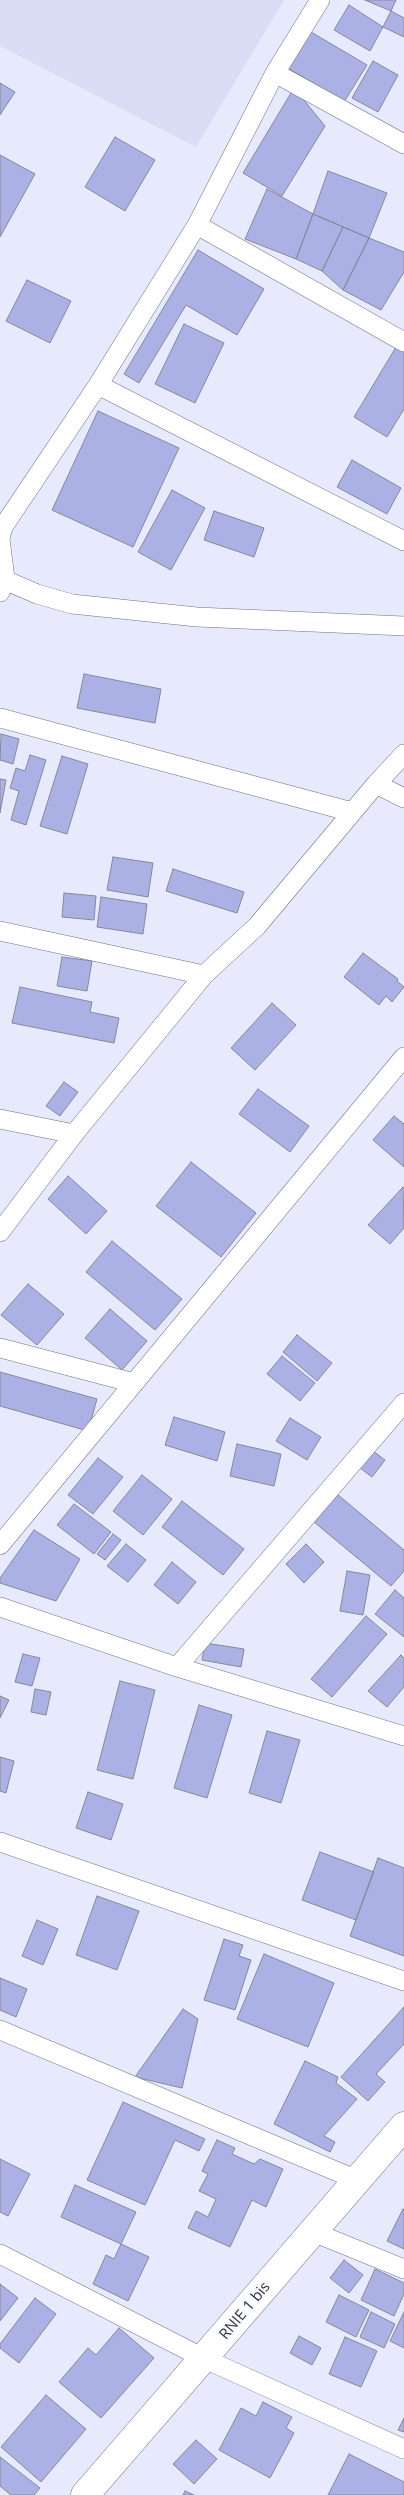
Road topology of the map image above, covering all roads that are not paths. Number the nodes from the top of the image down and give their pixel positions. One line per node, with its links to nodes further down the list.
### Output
1 (320, 0): 2 (street)
2 (275, 73): 3 (street); 4 (street)
3 (404, 144)
4 (197, 225): 5 (street); 6 (street)
5 (404, 342)
6 (98, 384): 7 (street); 8 (street)
7 (0, 538): 9 (street)
8 (404, 541)
9 (2, 583): 10 (street)
10 (404, 626)
11 (0, 718): 15 (street)
12 (404, 754): 13 (street)
13 (376, 784): 14 (street); 15 (street)
14 (404, 798)
15 (352, 812): 17 (street)
16 (0, 931): 17 (street)
17 (204, 976): 20 (street)
18 (404, 1057): 23 (street)
19 (0, 1119): 20 (street)
20 (74, 1134): 21 (street)
21 (0, 1232)
22 (0, 1348): 23 (street)
23 (134, 1383): 25 (street)
24 (404, 1403): 27 (street)
25 (0, 1545)
26 (0, 1607): 27 (street)
27 (178, 1667): 28 (street)
28 (404, 1736)
29 (0, 1842): 30 (street)
30 (404, 1981)
31 (0, 2030): 33 (street)
32 (404, 2126): 33 (main road, RNIE 1 bis)
33 (357, 2180): 34 (main road, RNIE 1 bis)
34 (313, 2232): 36 (street); 37 (main road, RNIE 1 bis)
35 (0, 2254): 37 (street)
36 (404, 2268)
37 (205, 2359): 38 (street); 39 (main road, RNIE 1 bis)
38 (404, 2449)
39 (85, 2495)

